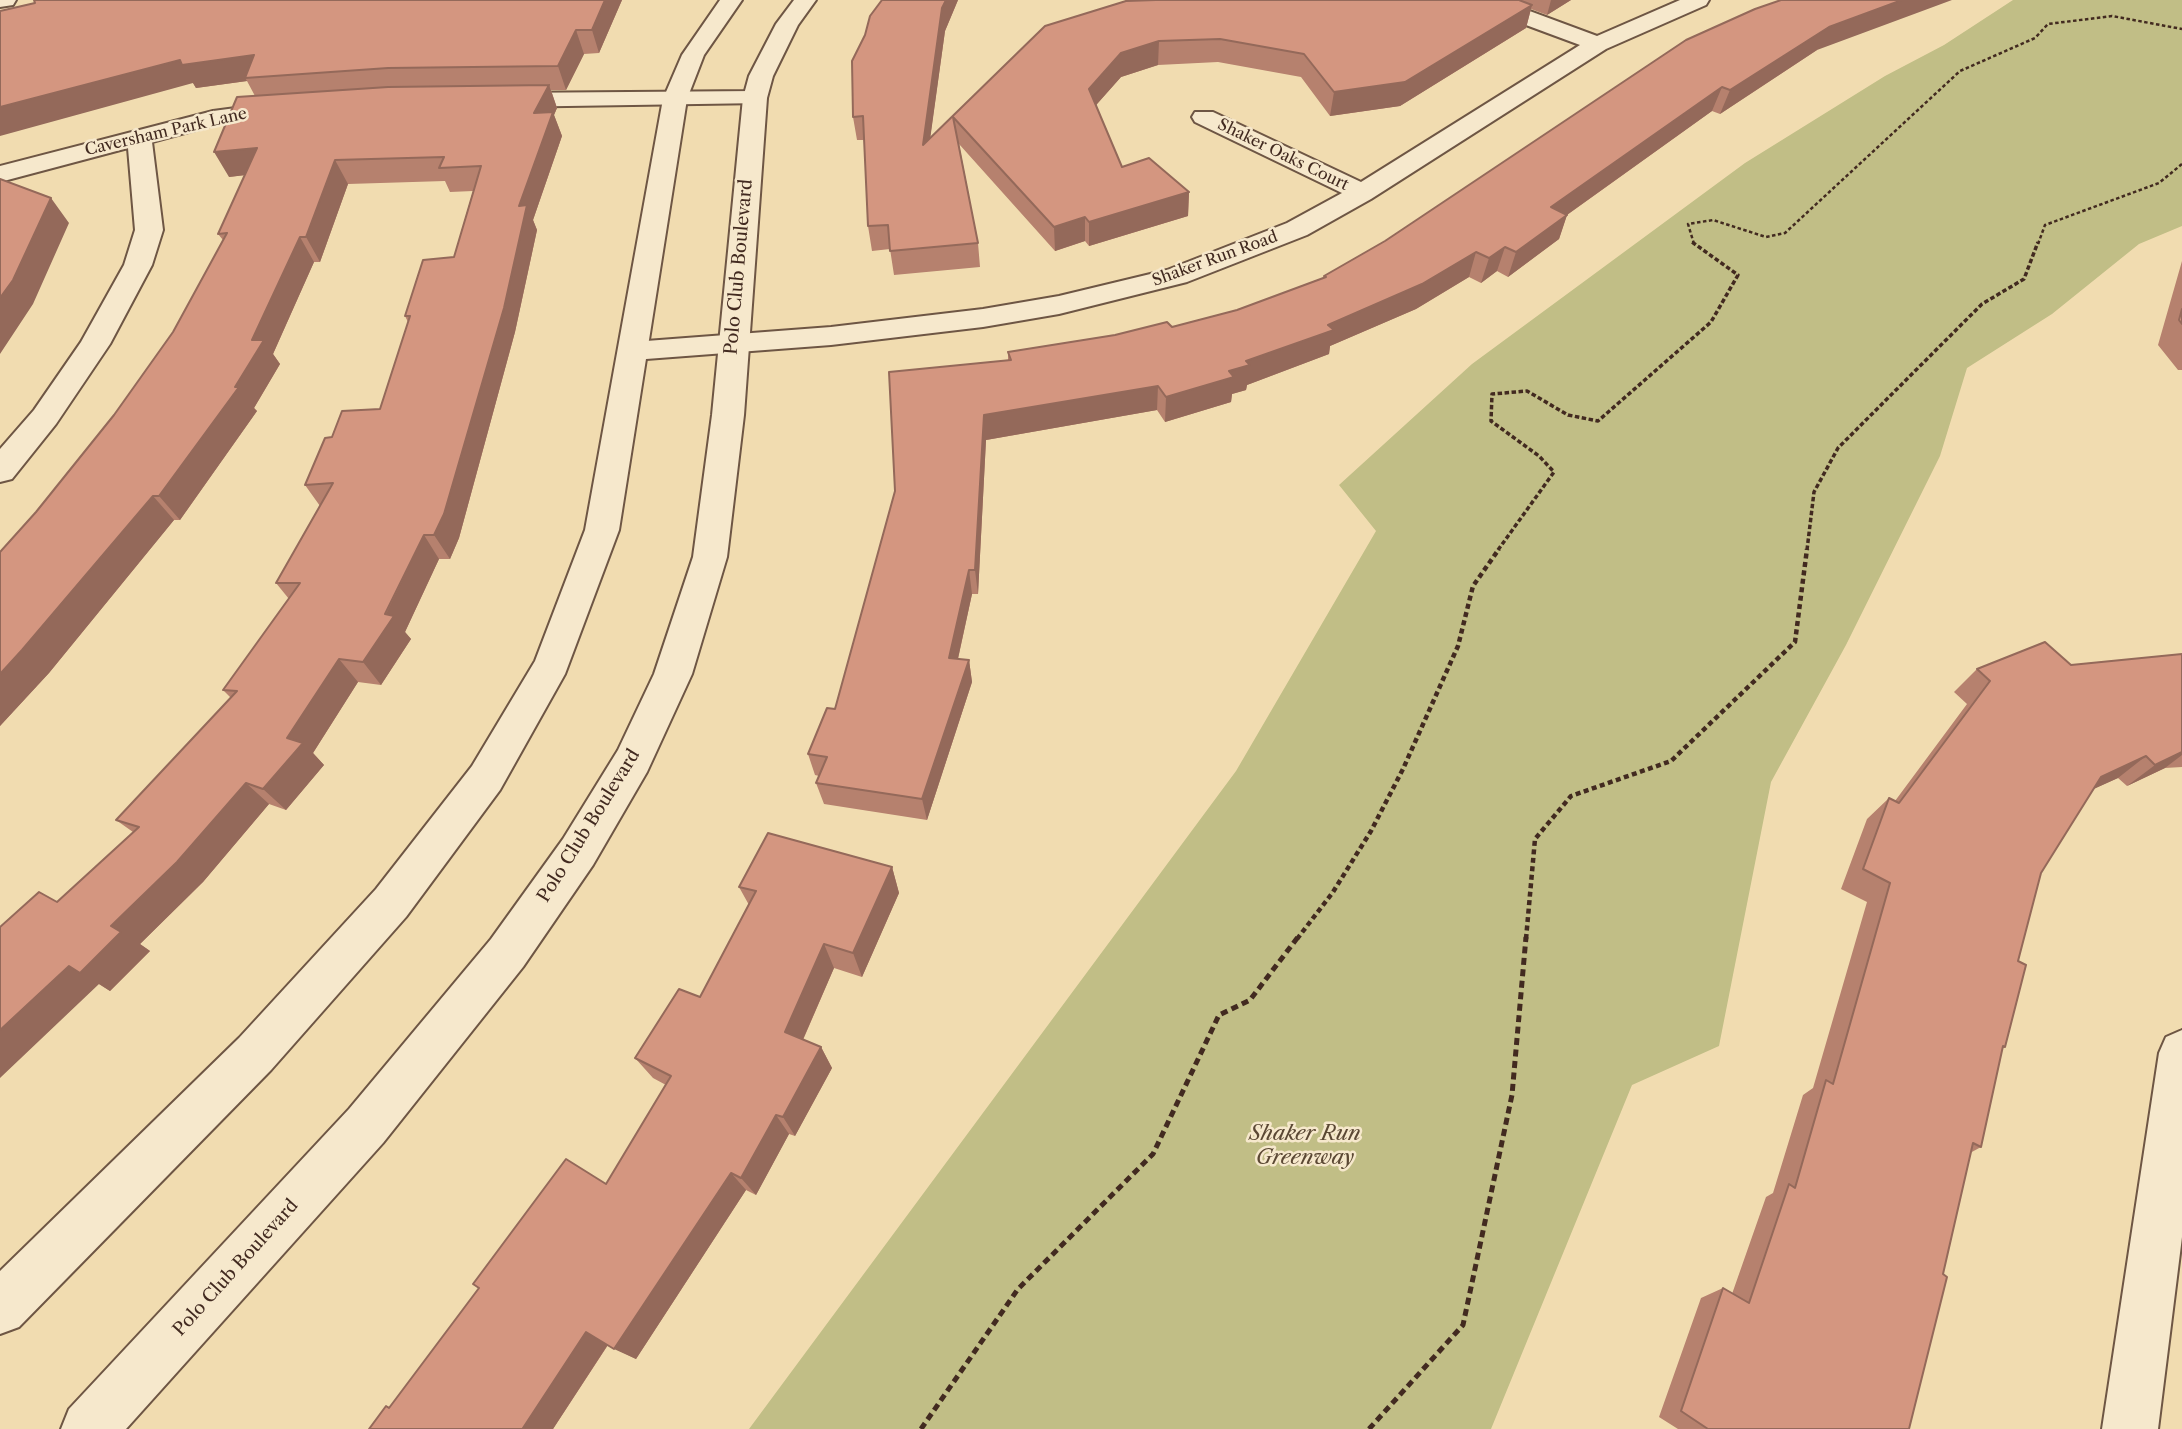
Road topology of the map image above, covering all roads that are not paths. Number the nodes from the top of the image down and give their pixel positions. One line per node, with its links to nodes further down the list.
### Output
1 (5, 0): 6 (street)
2 (732, 0): 9 (street)
3 (805, 0): 8 (street, Polo Club Boulevard)
4 (1480, 0): 7 (street)
5 (1698, 0): 7 (street, Shaker Run Road)
6 (0, 1)
7 (1598, 44): 15 (street, Shaker Run Road)
8 (755, 98): 9 (street); 16 (street, Polo Club Boulevard)
9 (676, 99): 10 (street); 17 (street)
10 (482, 100)
11 (306, 107): 13 (street, Caversham Park Lane)
12 (1204, 117): 15 (street, Shaker Oaks Court)
13 (139, 136): 14 (street, Caversham Park Lane); 18 (street)
14 (0, 174)
15 (1362, 193): 16 (street, Shaker Run Road)
16 (733, 344): 17 (street, Shaker Run Road); 21 (street, Polo Club Boulevard)
17 (633, 351): 20 (street)
18 (0, 471)
19 (2182, 1053): 22 (street)
20 (0, 1308)
21 (89, 1429)
22 (2130, 1429)

